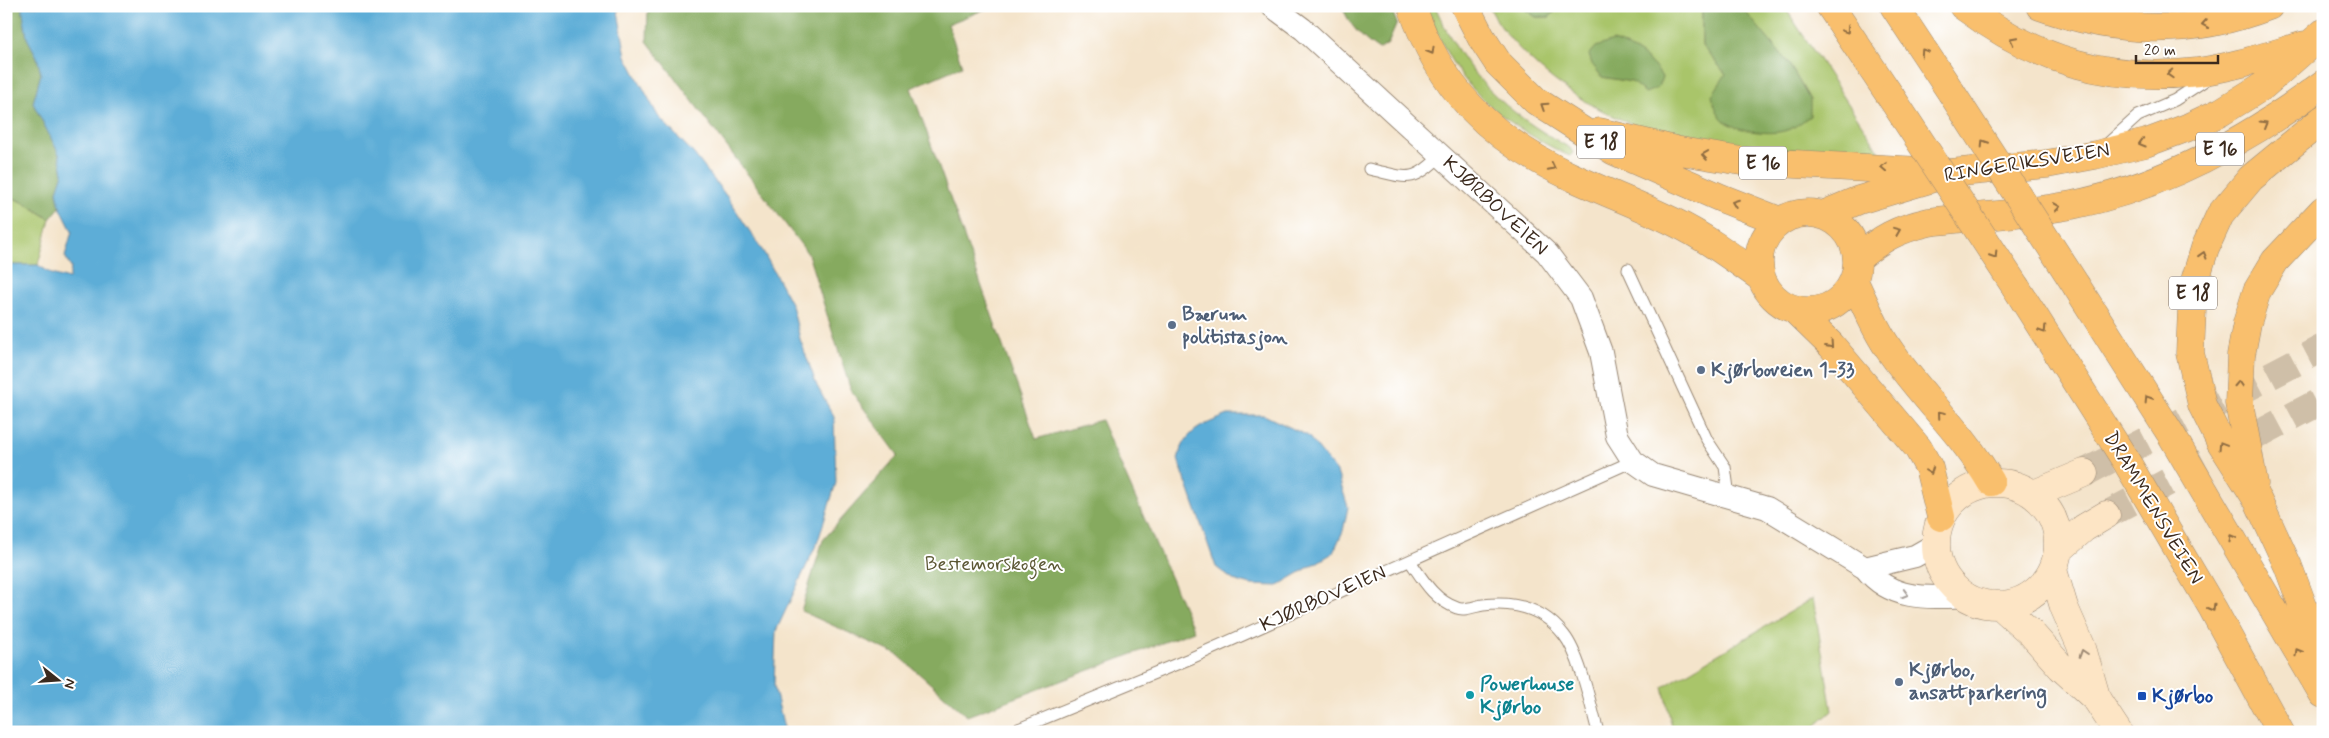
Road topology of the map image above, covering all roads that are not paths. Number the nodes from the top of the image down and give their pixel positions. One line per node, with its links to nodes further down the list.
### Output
1 (1272, 6): 15 (street, KJØRBOVEIEN)
2 (1412, 6): 23 (highway, E 18, one-way to 23)
3 (1465, 6): 13 (highway, E 18, one-way to 3)
4 (1830, 6): 45 (highway, DRAMMENSVEIEN, one-way to 45, bridge)
5 (1894, 6): 40 (highway, one-way to 5, bridge)
6 (1962, 6): 10 (highway, one-way to 6)
7 (2040, 6): 8 (highway, one-way to 7)
8 (2269, 6)
9 (2317, 38): 10 (highway); 14 (highway, RINGERIKSVEIEN / E 16, one-way to 14)
10 (2225, 67): 14 (lane)
11 (2323, 84): 22 (highway, E 16, one-way to 11)
12 (2323, 119): 30 (highway, E 18, one-way to 12)
13 (1579, 127): 17 (highway, E 16, one-way to 13); 20 (highway, E 18, one-way to 13)
14 (2095, 155): 17 (highway, RINGERIKSVEIEN / E 16)
15 (1440, 156): 16 (lane); 25 (street, KJØRBOVEIEN)
16 (1369, 170)
17 (1950, 173): 19 (highway, RINGERIKSVEIEN / E 16)
18 (2323, 210): 30 (highway, E 18, one-way to 18)
19 (1824, 215): 20 (highway, E 16); 22 (highway)
20 (1780, 221): 23 (highway)
21 (1628, 270): 29 (lane)
22 (1856, 270): 24 (highway, E 16); 27 (highway, one-way to 22)
23 (1760, 277): 24 (highway)
24 (1795, 310): 32 (highway, one-way to 32)
25 (1633, 462): 29 (street, KJØRBOVEIEN); 34 (lane, KJØRBOVEIEN)
26 (2084, 474): 28 (main road)
27 (1991, 482): 28 (main road); 32 (main road)
28 (2034, 494): 35 (main road)
29 (1730, 496): 36 (street, KJØRBOVEIEN)
30 (2258, 501): 39 (highway, E 18)
31 (2106, 516): 35 (main road)
32 (1941, 517): 33 (main road)
33 (1936, 544): 36 (street); 37 (main road)
34 (1410, 561): 42 (lane, KJØRBOVEIEN); 43 (lane)
35 (2056, 561): 38 (main road); 41 (main road, one-way to 35)
36 (1865, 568): 37 (street, KJØRBOVEIEN, one-way to 37)
37 (1966, 596): 38 (main road)
38 (2001, 606): 41 (main road)
39 (2323, 660)
40 (2323, 694)
41 (2097, 700): 44 (main road)
42 (1011, 732)
43 (1598, 732)
44 (2118, 732)
45 (2280, 732)

